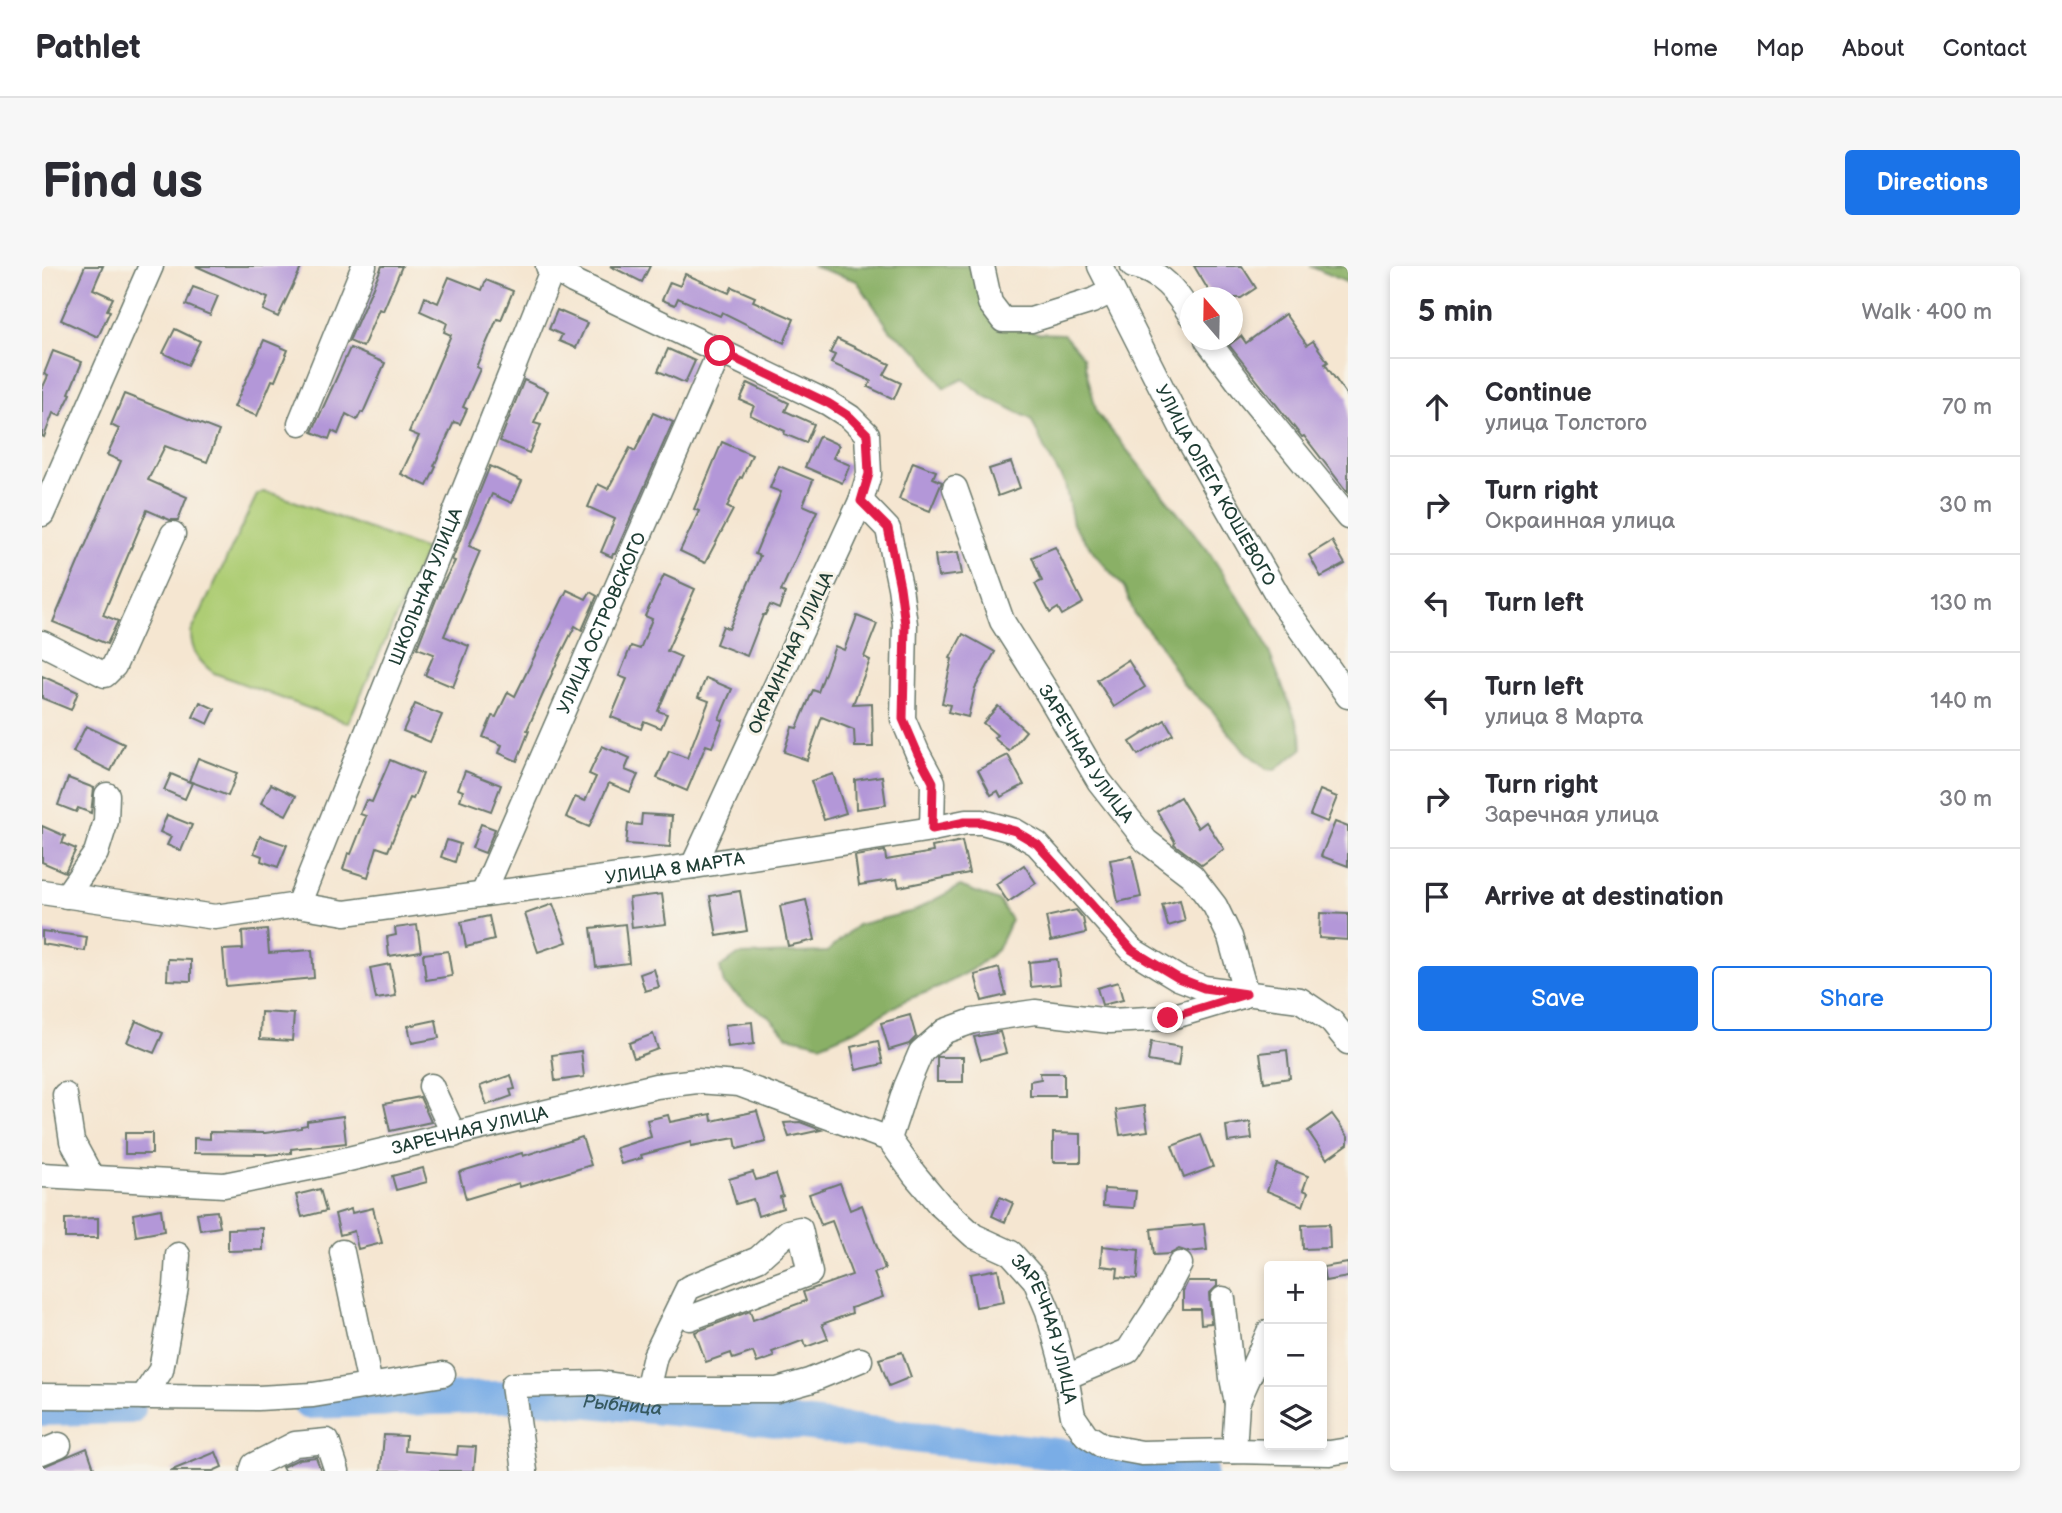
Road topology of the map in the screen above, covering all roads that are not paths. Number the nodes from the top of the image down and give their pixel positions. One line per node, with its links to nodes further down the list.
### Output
1 (151, 266): 14 (street)
2 (364, 266): 11 (street)
3 (982, 266): 7 (street)
4 (1100, 266): 7 (street, УЛИЦА ОЛЕГА КОШЕВОГО)
5 (1133, 266): 8 (street)
6 (563, 270): 10 (street); 24 (street, ШКОЛЬНАЯ УЛИЦА)
7 (1112, 291): 18 (street, УЛИЦА ОЛЕГА КОШЕВОГО)
8 (1180, 297)
9 (1215, 350): 15 (street)
10 (720, 351): 13 (street, ОКРАИННАЯ УЛИЦА); 23 (street, УЛИЦА ОСТРОВСКОГО)
11 (300, 423)
12 (955, 488): 25 (street, ЗАРЕЧНАЯ УЛИЦА)
13 (861, 501): 20 (street); 21 (street, ОКРАИННАЯ УЛИЦА)
14 (42, 514)
15 (1348, 517)
16 (173, 534): 17 (street)
17 (42, 643)
18 (1348, 696)
19 (107, 795): 22 (street)
20 (932, 829): 21 (street, УЛИЦА 8 МАРТА); 25 (street, УЛИЦА 8 МАРТА)
21 (694, 866): 23 (street, УЛИЦА 8 МАРТА)
22 (54, 894): 24 (street, УЛИЦА 8 МАРТА)
23 (483, 894): 24 (street, УЛИЦА 8 МАРТА)
24 (298, 905)
25 (1246, 994): 26 (street); 30 (street)
26 (1348, 1042)
27 (431, 1086): 29 (street)
28 (65, 1095): 32 (street)
29 (454, 1135): 30 (street, ЗАРЕЧНАЯ УЛИЦА); 32 (street, ЗАРЕЧНАЯ УЛИЦА)
30 (889, 1139): 41 (street, ЗАРЕЧНАЯ УЛИЦА)
31 (42, 1175): 32 (street, ЗАРЕЧНАЯ УЛИЦА)
32 (91, 1176)
33 (342, 1252): 42 (street)
34 (178, 1255): 45 (street)
35 (1180, 1264): 41 (street)
36 (1223, 1299): 46 (street)
37 (690, 1318): 43 (street)
38 (1264, 1343): 46 (street)
39 (860, 1360): 43 (street)
40 (443, 1374): 42 (street)
41 (1066, 1377): 48 (street, ЗАРЕЧНАЯ УЛИЦА)
42 (370, 1385): 45 (street)
43 (648, 1390): 51 (street)
44 (42, 1396): 45 (street)
45 (143, 1397)
46 (1237, 1403): 48 (street)
47 (1348, 1450): 48 (street, ЗАРЕЧНАЯ УЛИЦА)
48 (1234, 1451)
49 (252, 1471): 50 (street)
50 (337, 1471)
51 (525, 1471)

